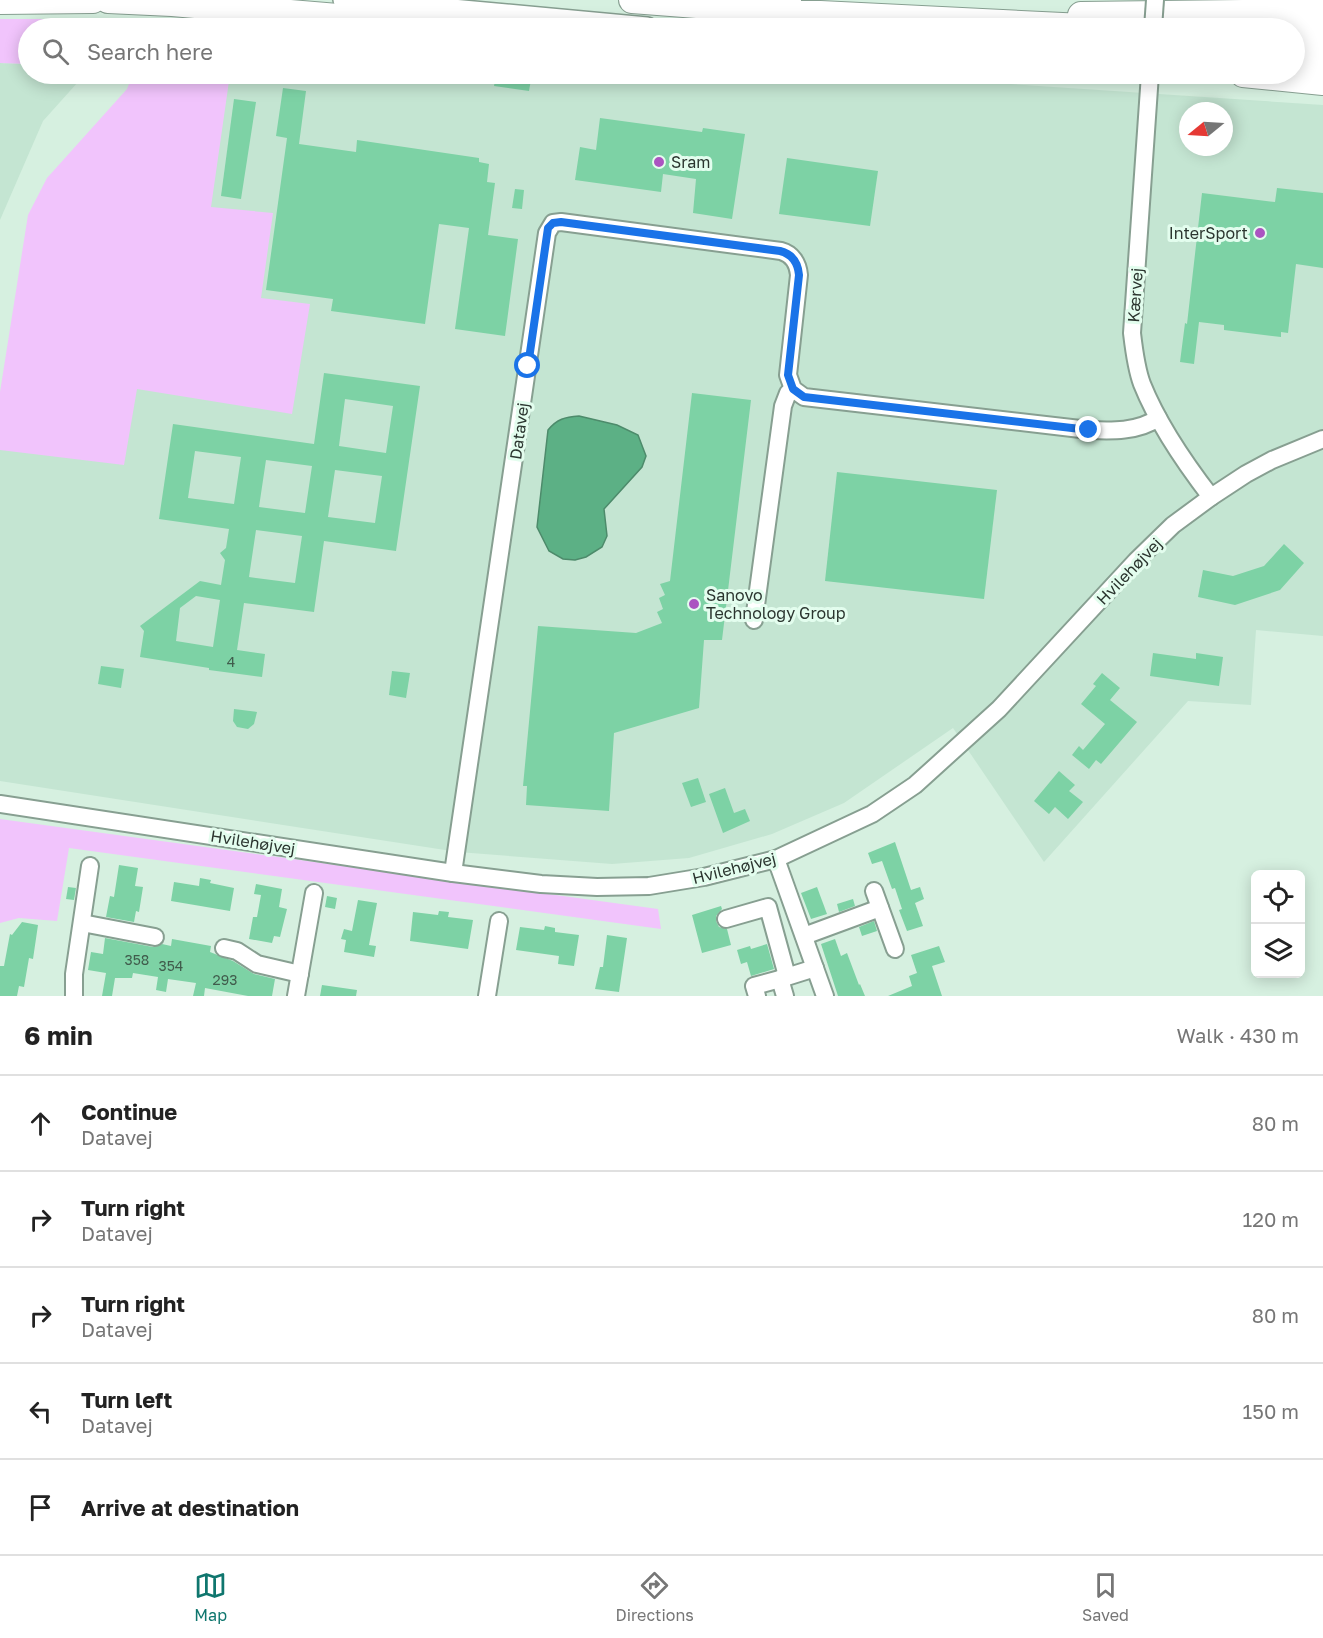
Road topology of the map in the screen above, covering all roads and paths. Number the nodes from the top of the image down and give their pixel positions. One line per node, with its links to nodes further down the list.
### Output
1 (93, 0): 6 (highway)
2 (108, 0): 8 (highway)
3 (344, 0): 9 (main road)
4 (632, 0): 10 (highway)
5 (1155, 0): 12 (street, bridge)
6 (1, 1)
7 (1323, 12): 11 (highway)
8 (350, 18)
9 (539, 18)
10 (913, 18)
11 (983, 18)
12 (1154, 18)
13 (1305, 33): 14 (highway)
14 (1323, 34)
15 (1305, 57): 16 (highway)
16 (1323, 58)
17 (1305, 78): 18 (highway)
18 (1323, 80)
19 (1149, 84): 21 (street, Kærvej)
20 (793, 389): 21 (street); 24 (street); 28 (street, Datavej)
21 (1158, 418): 23 (street, Kærvej)
22 (1323, 439): 23 (street, Hvilehøjvej)
23 (1211, 497): 26 (street, Hvilehøjvej)
24 (754, 620)
25 (0, 804): 28 (street, Hvilehøjvej)
26 (776, 859): 28 (street, Hvilehøjvej); 35 (street)
27 (90, 866): 34 (street)
28 (453, 873)
29 (874, 891): 31 (street)
30 (314, 893): 40 (street)
31 (880, 908): 35 (street); 38 (street)
32 (726, 919): 41 (street)
33 (499, 921): 44 (street)
34 (82, 923): 36 (street); 42 (street)
35 (804, 936): 39 (street)
36 (155, 937)
37 (224, 948): 40 (street)
38 (895, 949)
39 (815, 968): 41 (street); 47 (street)
40 (300, 974): 43 (street)
41 (784, 978): 45 (street); 46 (street)
42 (74, 996)
43 (296, 996)
44 (488, 996)
45 (757, 996)
46 (785, 996)
47 (825, 996)

